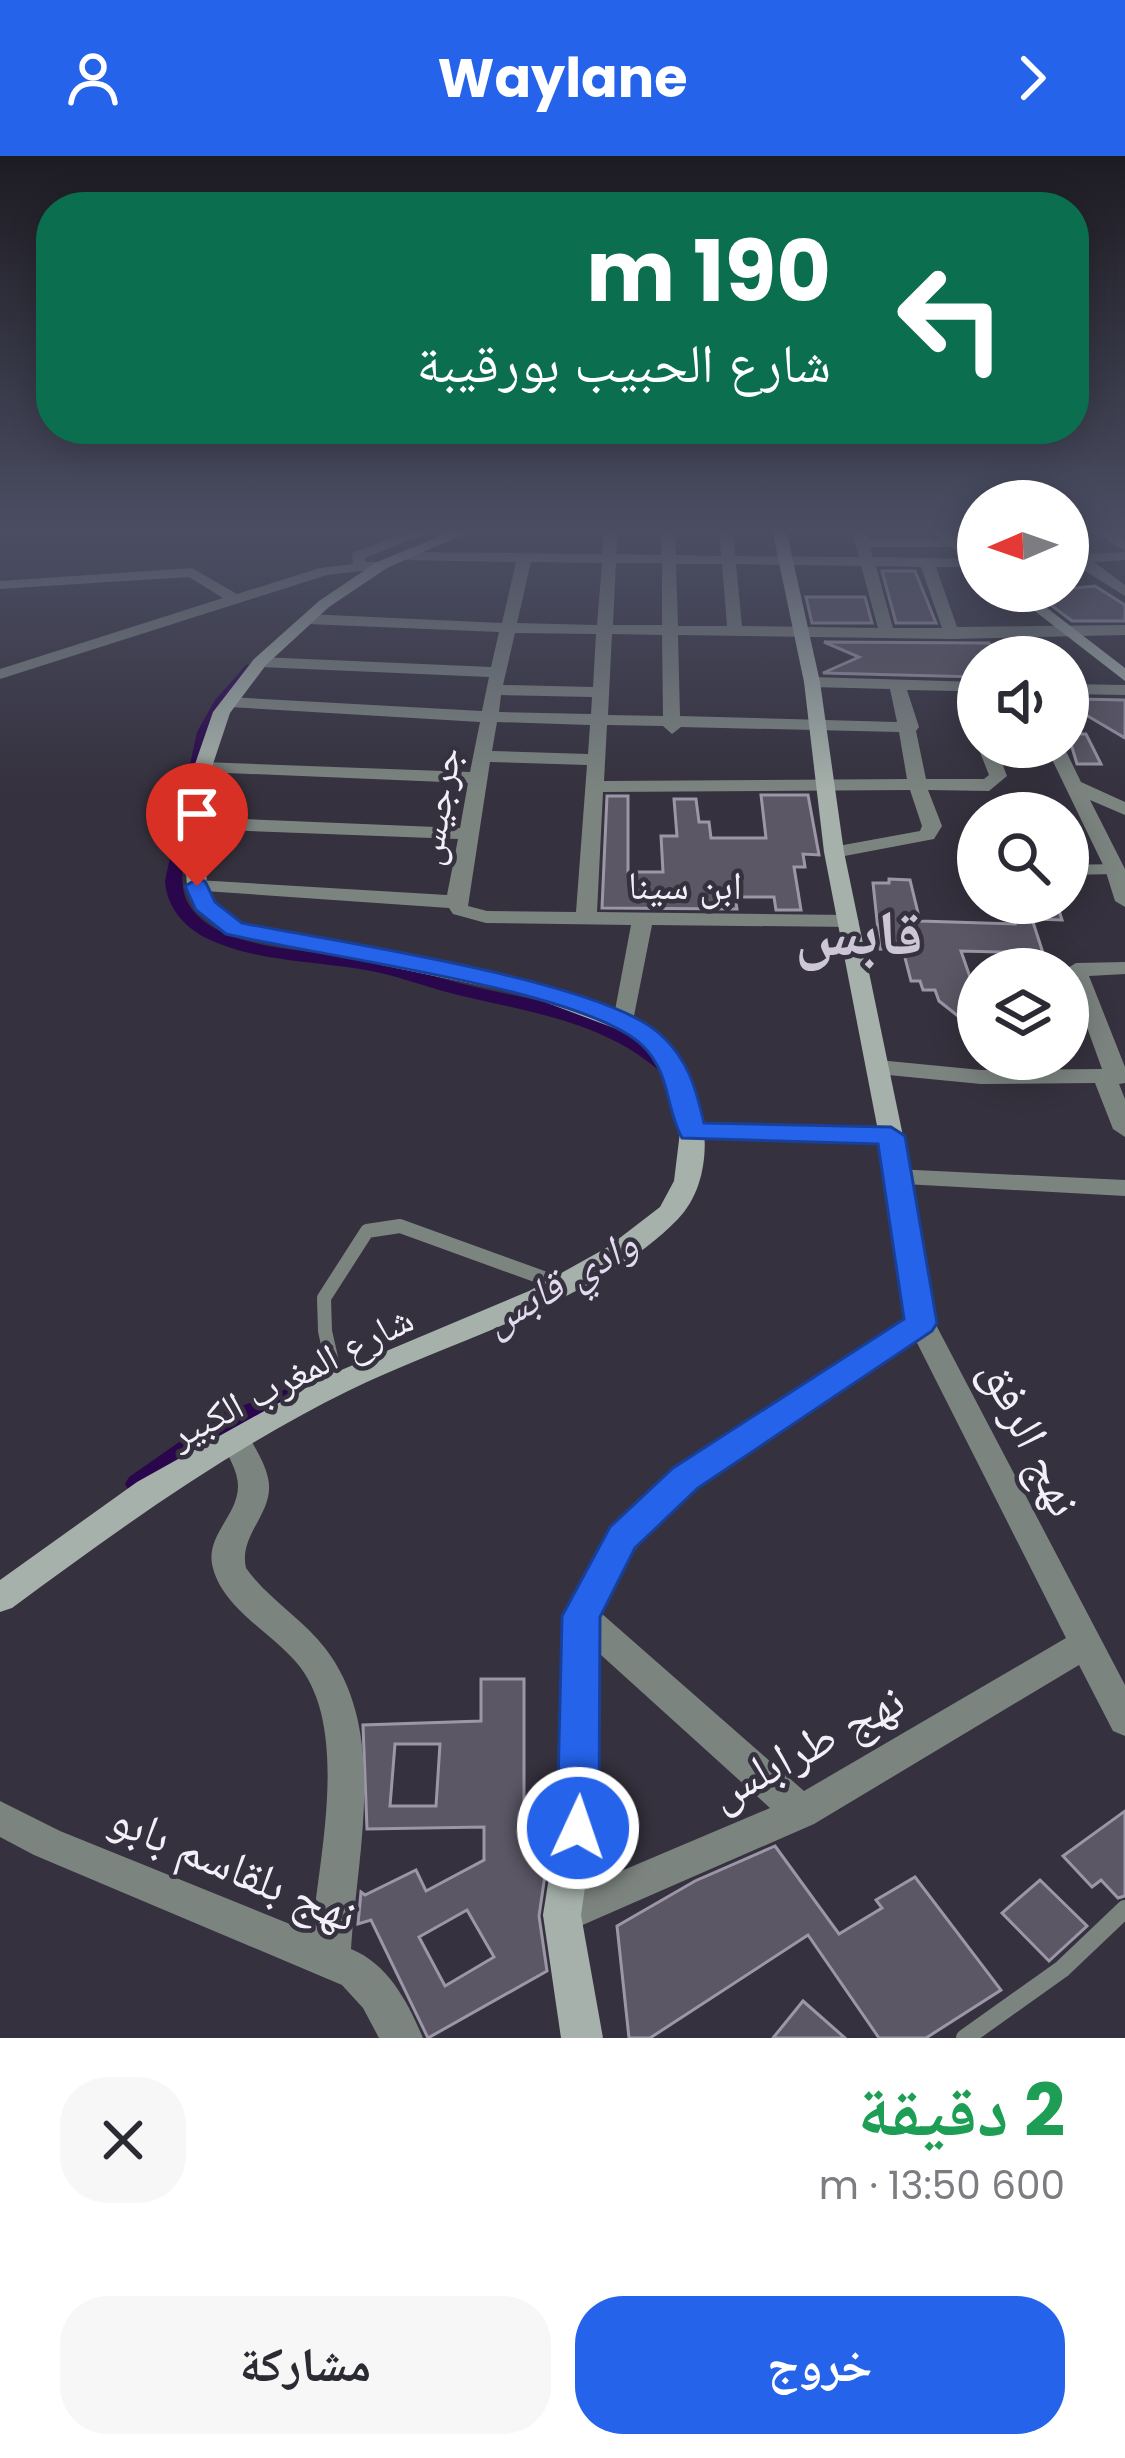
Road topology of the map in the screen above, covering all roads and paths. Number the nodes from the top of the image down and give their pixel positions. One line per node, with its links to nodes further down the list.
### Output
1 (178, 617): 22 (street)
2 (312, 617): 11 (street)
3 (511, 617): 12 (street, جرجيس)
4 (608, 617): 13 (street)
5 (669, 617): 14 (street)
6 (734, 617): 16 (street)
7 (797, 617): 17 (street)
8 (883, 617): 18 (street)
9 (946, 617): 19 (street)
10 (1051, 617): 20 (street)
11 (308, 620): 12 (street); 21 (street)
12 (509, 628): 13 (street); 24 (street, جرجيس)
13 (607, 629): 14 (street); 30 (street)
14 (670, 630): 16 (street); 34 (street)
15 (1125, 630): 20 (street)
16 (735, 631): 17 (street)
17 (800, 631): 18 (street); 25 (street)
18 (887, 633): 19 (street)
19 (952, 634): 20 (street)
20 (1074, 634): 23 (street)
21 (260, 662): 24 (street); 31 (street)
22 (0, 674)
23 (1125, 676)
24 (496, 681): 30 (street); 32 (street, جرجيس)
25 (812, 682): 26 (street); 35 (street)
26 (897, 684): 27 (street); 36 (street)
27 (957, 686)
28 (1089, 689): 29 (street)
29 (1125, 689)
30 (603, 692): 33 (street)
31 (225, 707): 32 (street); 39 (street)
32 (488, 721): 33 (street); 37 (street, جرجيس)
33 (600, 724): 34 (street); 38 (street)
34 (672, 726): 35 (street)
35 (824, 727): 36 (street); 44 (street)
36 (910, 728): 45 (street)
37 (484, 756): 38 (street); 42 (street, جرجيس)
38 (597, 760): 46 (street)
39 (202, 767): 42 (street); 51 (street)
40 (995, 768): 45 (street)
41 (1064, 768): 43 (street)
42 (479, 778): 52 (street, جرجيس)
43 (1071, 784): 47 (street); 48 (street)
44 (827, 785): 45 (street); 46 (street); 53 (street)
45 (917, 785): 53 (street)
46 (595, 786): 59 (street)
47 (1075, 792)
48 (1125, 811): 49 (street)
49 (1089, 817)
50 (1089, 822): 54 (street)
51 (195, 823): 52 (street); 55 (street)
52 (469, 834): 57 (street, جرجيس)
53 (834, 852): 61 (street)
54 (1118, 871): 56 (street)
55 (197, 886): 57 (street); 63 (street, شارع المغرب الكبير)
56 (1125, 901)
57 (456, 902): 58 (street, جرجيس)
58 (521, 918): 59 (street, ابن سينا)
59 (586, 920): 60 (street, ابن سينا)
60 (642, 921): 61 (street, ابن سينا); 63 (street)
61 (848, 921): 64 (street)
62 (1125, 968): 65 (street)
63 (624, 1021): 67 (street, شارع المغرب الكبير)
64 (878, 1067): 65 (street); 68 (street)
65 (1116, 1077): 66 (street)
66 (1125, 1130)
67 (692, 1132): 68 (street); 71 (street, شارع المغرب الكبير)
68 (891, 1136): 69 (street)
69 (896, 1178): 70 (street); 72 (street)
70 (1125, 1188)
71 (562, 1285): 73 (street, شارع المغرب الكبير); 73 (lane)
72 (921, 1323): 76 (street); 77 (street, نهج الرفق)
73 (337, 1384): 74 (street, شارع المغرب الكبير)
74 (237, 1443): 75 (street, شارع المغرب الكبير); 83 (street)
75 (0, 1598)
76 (581, 1616): 79 (street); 82 (street)
77 (1085, 1644): 78 (street, نهج الرفق); 79 (street, نهج طرابلس)
78 (1125, 1720)
79 (801, 1812): 82 (street, نهج طرابلس)
80 (0, 1818): 83 (street, نهج بلقاسم بابو)
81 (1125, 1909): 86 (lane)
82 (562, 1915): 85 (street)
83 (330, 1960): 84 (street, نهج بلقاسم بابو)
84 (402, 2038)
85 (582, 2038)
86 (965, 2038)

